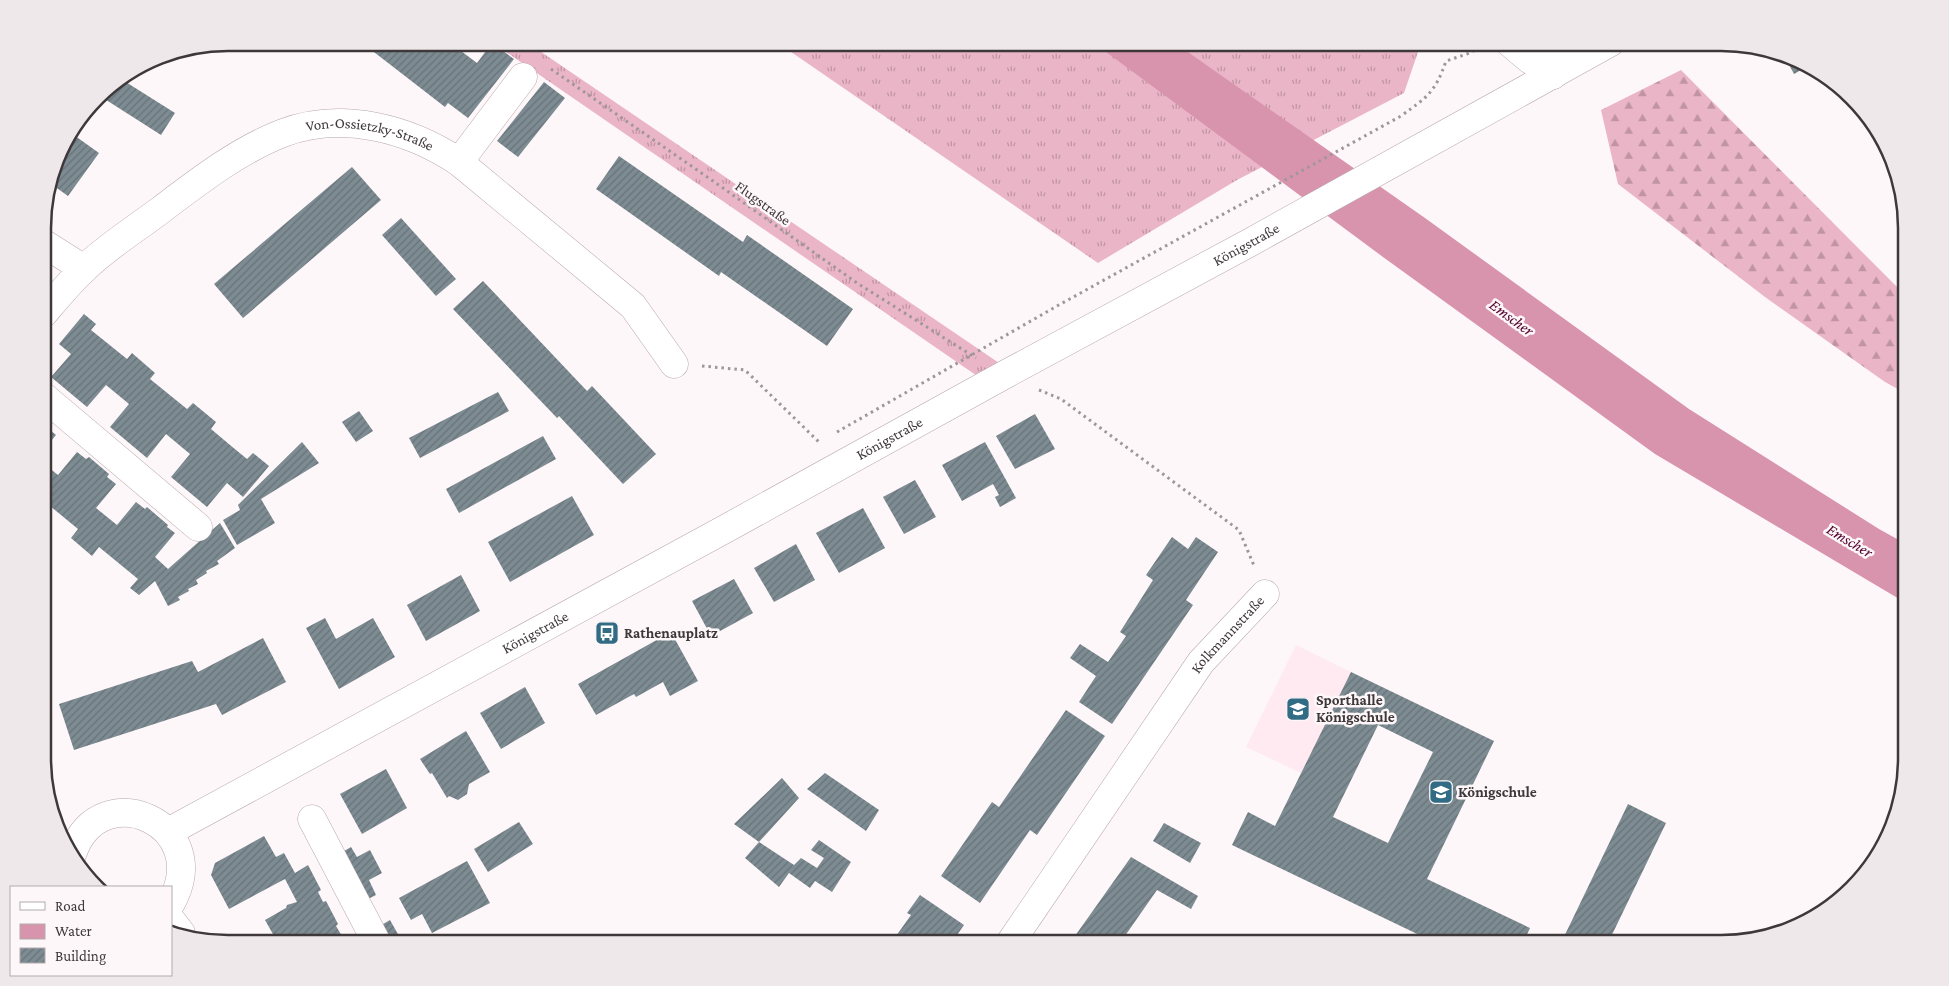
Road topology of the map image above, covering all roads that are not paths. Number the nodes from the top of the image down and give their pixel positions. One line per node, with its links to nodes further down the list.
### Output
1 (1520, 51): 5 (main road)
2 (1552, 51): 5 (main road)
3 (1595, 51): 5 (main road, Königstraße)
4 (532, 65): 6 (main road)
5 (1553, 75): 15 (main road, Königstraße)
6 (459, 162): 8 (main road, Von-Ossietzky-Straße); 10 (main road, Von-Ossietzky-Straße)
7 (52, 249): 8 (main road)
8 (84, 269): 9 (main road, Von-Ossietzky-Straße)
9 (52, 304)
10 (674, 364)
11 (52, 403): 12 (main road)
12 (198, 527)
13 (1265, 594): 19 (main road, Kolkmannstraße)
14 (312, 819): 18 (main road)
15 (168, 832): 16 (main road); 17 (main road)
16 (71, 838)
17 (172, 900)
18 (372, 935)
19 (1015, 935)

